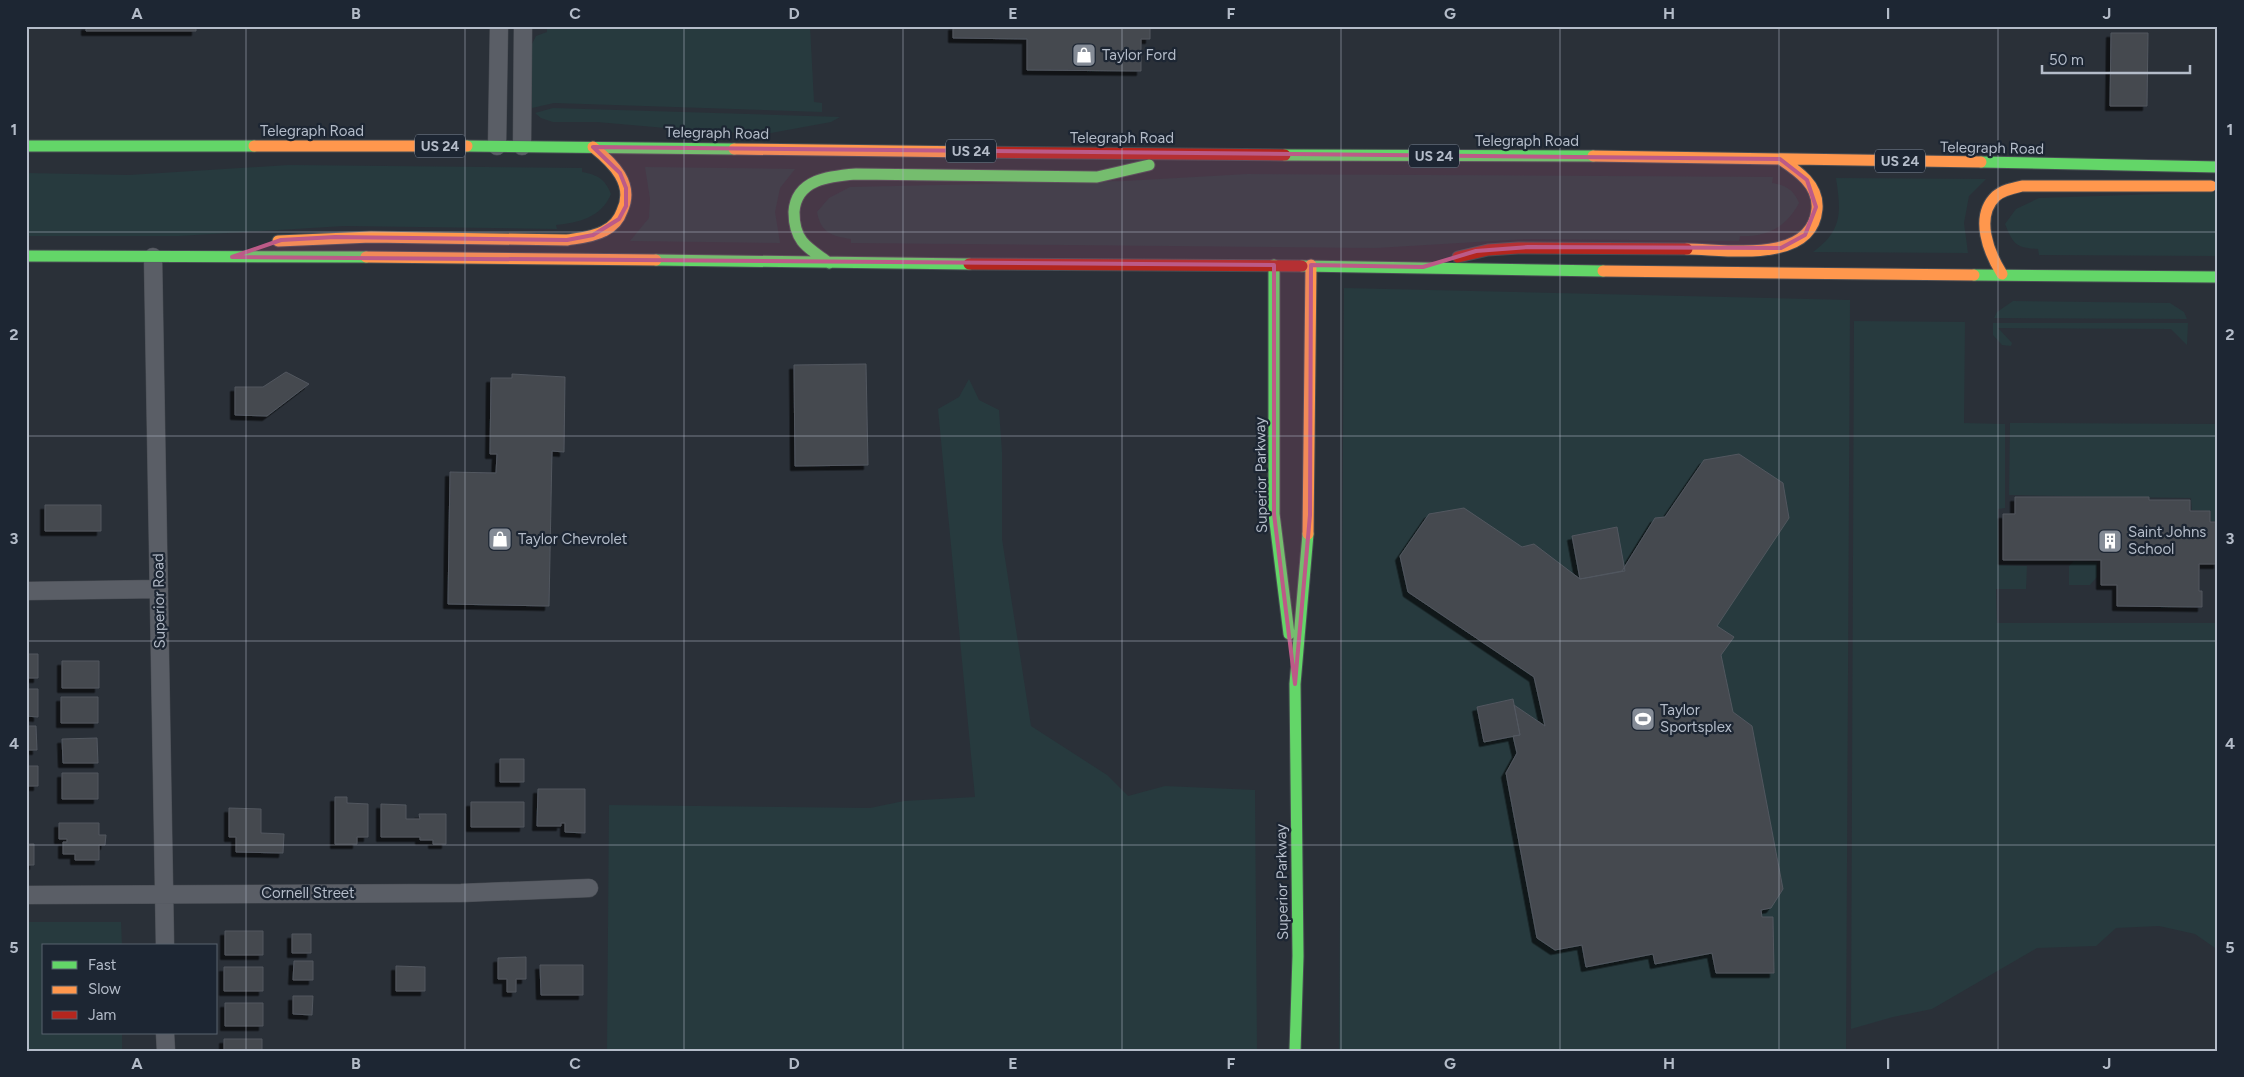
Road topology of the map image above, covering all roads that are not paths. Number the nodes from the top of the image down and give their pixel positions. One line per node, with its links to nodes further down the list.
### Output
1 (499, 26): 5 (street)
2 (523, 26): 6 (street)
3 (26, 146): 4 (main road, Telegraph Road / US 24)
4 (224, 146): 5 (main road, Telegraph Road / US 24); 9 (main road)
5 (497, 146): 6 (main road, Telegraph Road / US 24)
6 (522, 146): 7 (main road, Telegraph Road / US 24)
7 (593, 147): 8 (main road, Telegraph Road / US 24); 15 (main road)
8 (1199, 154): 10 (main road, Telegraph Road / US 24); 16 (main road)
9 (169, 157)
10 (1780, 158): 11 (main road, Telegraph Road / US 24); 19 (main road)
11 (2218, 167)
12 (2218, 186): 20 (main road)
13 (26, 256): 14 (main road)
14 (153, 257): 15 (main road); 22 (street, Superior Road)
15 (232, 257): 16 (main road)
16 (829, 263): 17 (main road)
17 (1274, 265): 18 (main road); 24 (main road, Superior Parkway)
18 (1311, 265): 19 (main road); 24 (main road, Superior Parkway)
19 (1423, 268): 20 (main road)
20 (2002, 274): 21 (main road)
21 (2218, 277)
22 (159, 589): 23 (street); 26 (street, Superior Road)
23 (26, 591)
24 (1295, 684): 31 (main road, Superior Parkway)
25 (589, 888): 26 (street, Cornell Street)
26 (164, 894): 27 (street, Cornell Street); 28 (street, Superior Road)
27 (26, 895)
28 (164, 944)
29 (166, 1034): 30 (street)
30 (166, 1051)
31 (1295, 1051)

